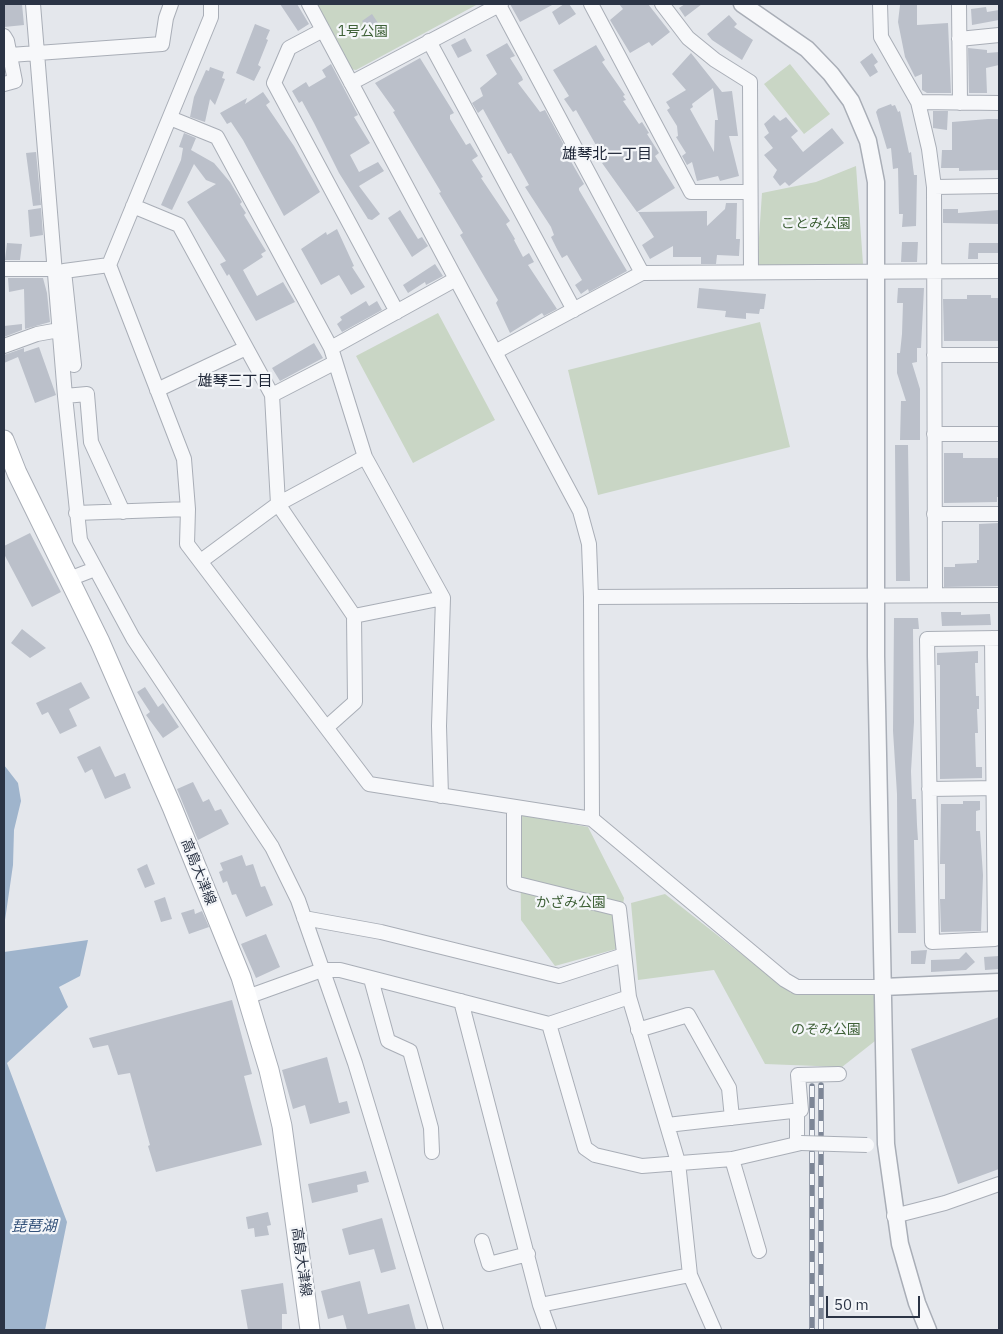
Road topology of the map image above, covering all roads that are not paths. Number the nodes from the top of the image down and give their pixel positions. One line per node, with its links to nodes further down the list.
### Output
1 (33, 4): 16 (street)
2 (171, 4): 16 (street)
3 (211, 4): 23 (street)
4 (309, 4): 11 (street)
5 (500, 4): 15 (street); 34 (street)
6 (591, 4): 26 (street)
7 (662, 4): 26 (street)
8 (742, 4): 33 (street)
9 (880, 4): 20 (street)
10 (959, 4): 14 (street)
11 (323, 30): 18 (street); 38 (street)
12 (999, 35): 14 (street)
13 (4, 36): 17 (street)
14 (959, 39): 21 (street)
15 (428, 41): 18 (street); 37 (street)
16 (37, 53): 17 (street); 35 (street)
17 (10, 55): 19 (street)
18 (351, 83): 36 (street)
19 (4, 84)
20 (918, 102): 21 (street); 25 (street)
21 (960, 103): 22 (street)
22 (999, 103)
23 (170, 118): 27 (street); 42 (street)
24 (999, 186): 25 (street)
25 (934, 187): 30 (street)
26 (749, 192): 32 (street)
27 (133, 206): 28 (street); 41 (street)
28 (110, 264): 35 (street); 48 (street)
29 (4, 269): 35 (street)
30 (934, 271): 31 (street); 33 (street); 45 (street)
31 (999, 271)
32 (751, 272): 33 (street); 34 (street)
33 (875, 272): 65 (street)
34 (642, 273): 37 (street)
35 (58, 276): 39 (street); 47 (street)
36 (456, 280): 38 (street); 43 (street)
37 (574, 310): 43 (street)
38 (397, 312): 42 (street)
39 (59, 330): 40 (street); 50 (street)
40 (4, 346)
41 (246, 348): 48 (street); 49 (street)
42 (331, 348): 46 (street)
43 (495, 352): 67 (street)
44 (999, 354): 45 (street)
45 (934, 355): 51 (street)
46 (334, 362): 49 (street); 54 (street)
47 (74, 365)
48 (157, 390): 56 (street)
49 (272, 395): 55 (street)
50 (65, 396): 57 (street); 58 (street)
51 (934, 434): 52 (street); 59 (street)
52 (999, 434)
53 (4, 440): 63 (main road, 高島大津線)
54 (365, 457): 55 (street); 68 (street)
55 (278, 504): 61 (street); 69 (street)
56 (188, 509): 57 (street); 61 (street)
57 (123, 512): 58 (street)
58 (76, 513): 62 (street)
59 (934, 514): 60 (street); 66 (street)
60 (999, 514)
61 (201, 561): 71 (street)
62 (95, 569): 63 (street); 77 (street)
63 (69, 579): 83 (main road, 高島大津線)
64 (999, 595): 66 (street)
65 (877, 596): 66 (street); 67 (street); 82 (street)
66 (934, 596)
67 (592, 597): 76 (street)
68 (443, 598): 69 (street); 74 (street)
69 (354, 616): 71 (street)
70 (996, 638): 72 (street); 73 (street)
71 (327, 727): 74 (street)
72 (996, 788): 73 (street); 73 (street)
73 (929, 789)
74 (441, 796): 75 (street)
75 (514, 808): 76 (street); 78 (street)
76 (592, 819): 82 (street)
77 (304, 918): 78 (street); 79 (street)
78 (624, 955): 84 (street)
79 (322, 970): 80 (street); 83 (street); 105 (street)
80 (372, 978): 85 (street); 94 (street)
81 (999, 982): 82 (street)
82 (883, 987): 93 (street)
83 (248, 997): 104 (main road, 高島大津線)
84 (628, 997): 86 (street); 87 (street)
85 (462, 1002): 86 (street); 101 (street)
86 (549, 1024): 96 (street)
87 (638, 1030): 90 (street); 91 (street)
88 (838, 1074): 89 (street)
89 (797, 1110): 90 (street); 92 (street)
90 (732, 1118): 91 (street)
91 (667, 1125): 96 (street)
92 (799, 1143): 93 (street, bridge); 95 (street)
93 (886, 1144): 98 (street)
94 (432, 1152)
95 (732, 1159): 96 (street); 100 (street)
96 (678, 1162): 102 (street)
97 (999, 1184): 98 (street)
98 (894, 1216): 108 (street)
99 (482, 1241): 101 (street)
100 (760, 1251)
101 (528, 1254): 103 (street)
102 (690, 1275): 103 (street); 107 (street)
103 (540, 1305): 106 (street)
104 (310, 1330)
105 (436, 1330)
106 (549, 1330)
107 (714, 1330)
108 (928, 1330)

